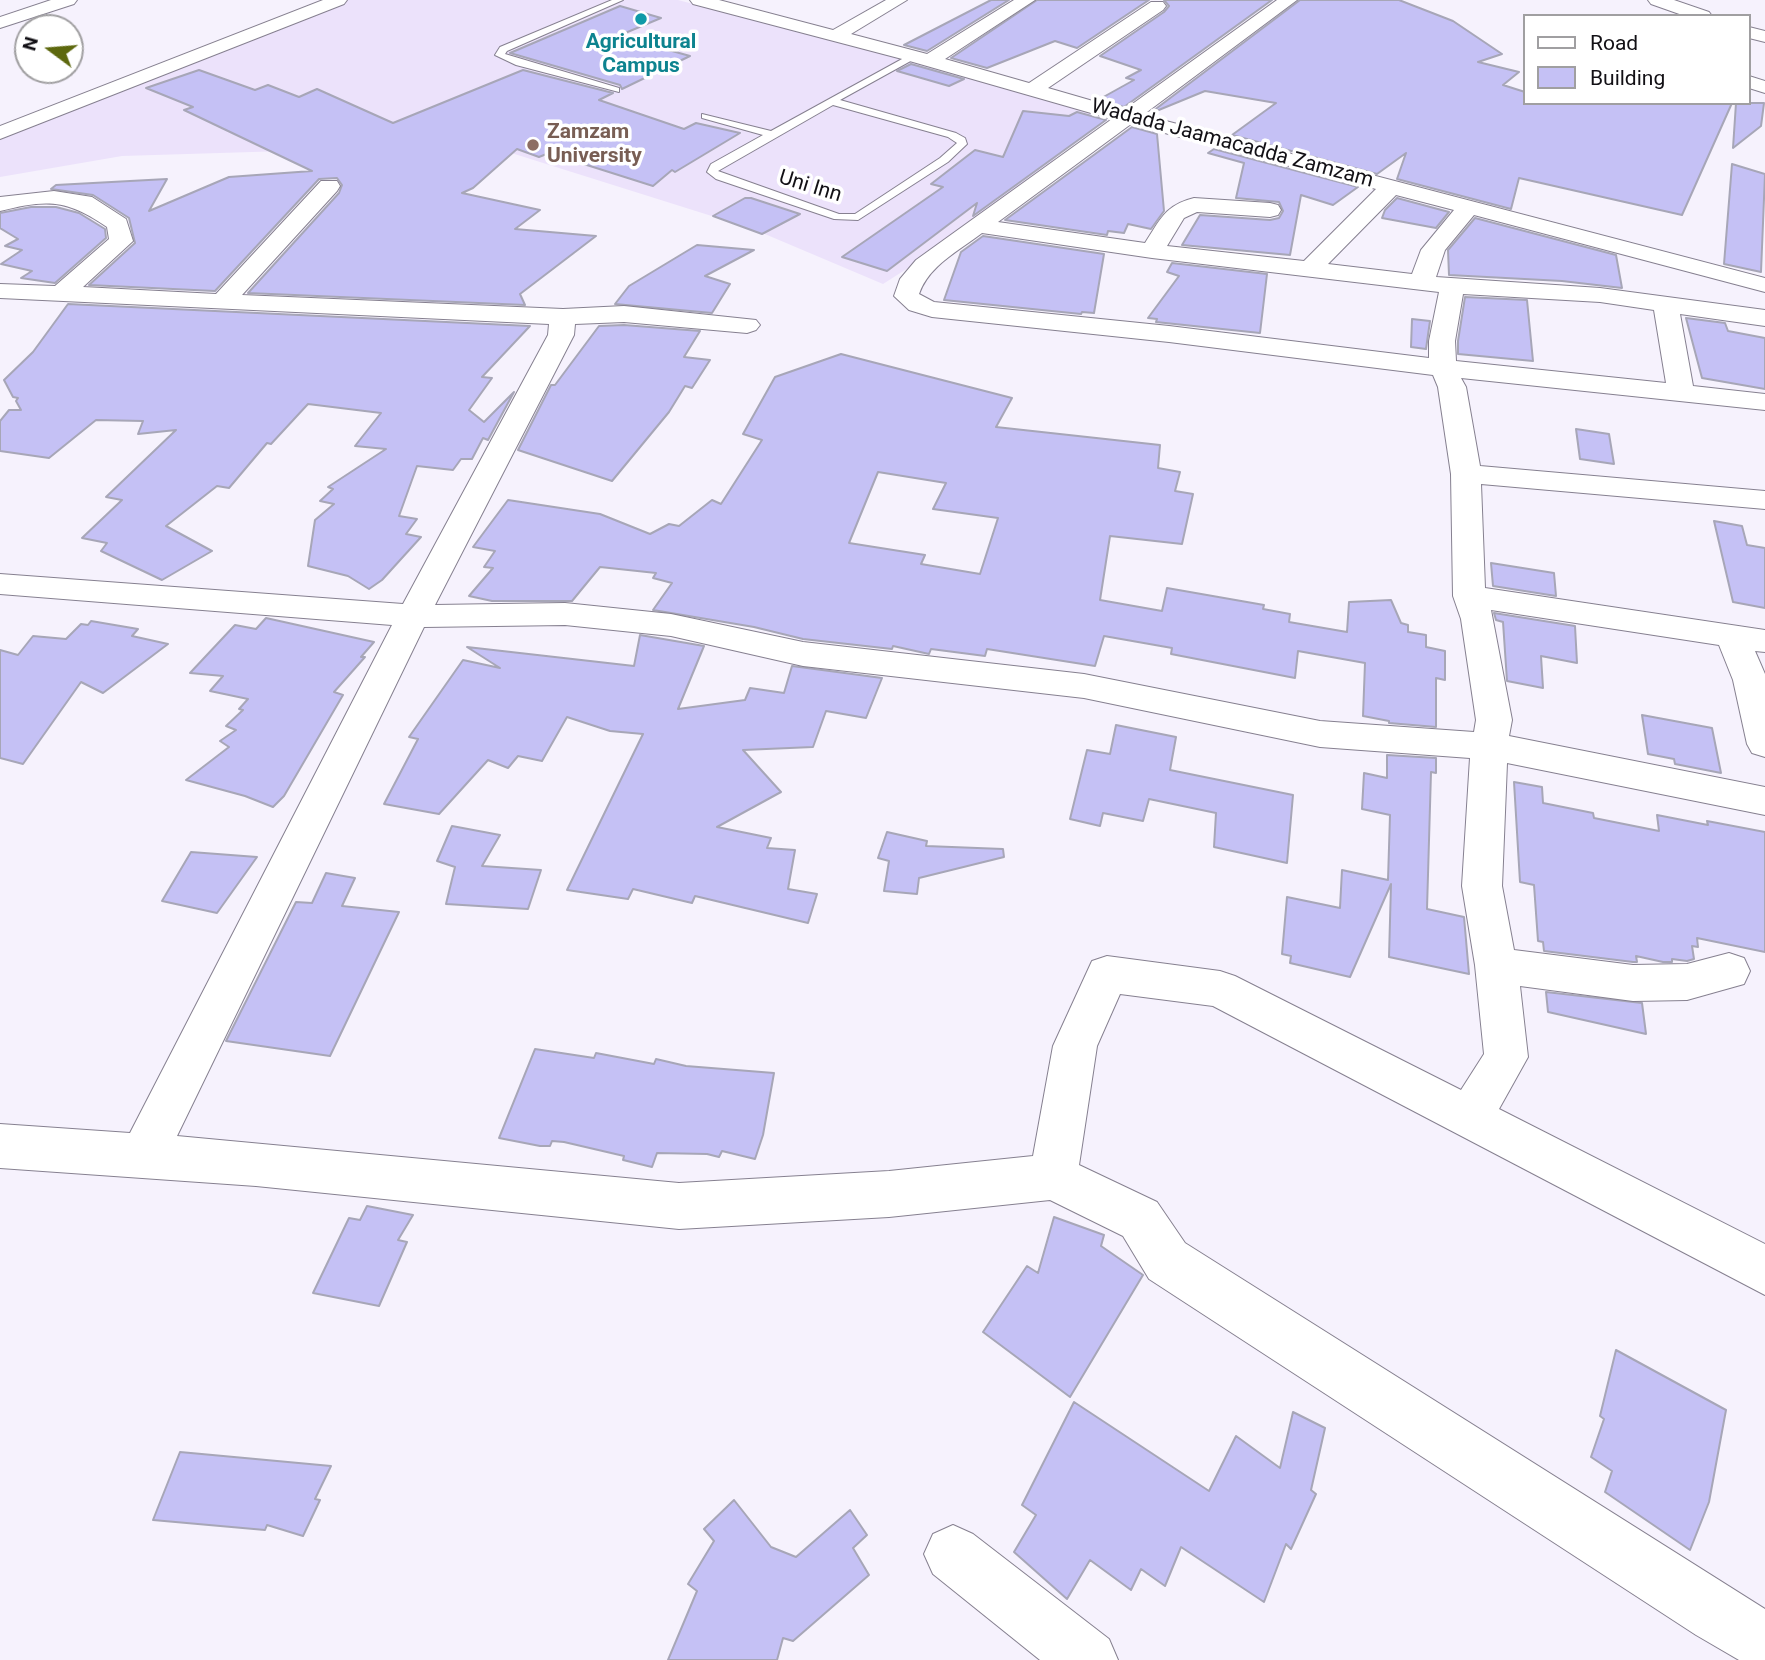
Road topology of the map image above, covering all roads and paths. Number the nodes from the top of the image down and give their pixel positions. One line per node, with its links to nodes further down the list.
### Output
1 (68, 0): 13 (street)
2 (338, 0): 21 (street)
3 (619, 0): 16 (lane)
4 (699, 0): 11 (street, Wadada Jaamacadda Zamzam)
5 (755, 0): 11 (street)
6 (898, 0): 14 (street)
7 (1026, 0): 15 (street)
8 (1287, 0): 20 (street)
9 (1657, 0): 12 (street)
10 (1157, 6): 17 (street)
11 (736, 10): 14 (street, Wadada Jaamacadda Zamzam)
12 (1697, 14)
13 (0, 23)
14 (837, 35): 15 (street, Wadada Jaamacadda Zamzam)
15 (921, 59): 17 (street, Wadada Jaamacadda Zamzam); 18 (lane, Uni Inn)
16 (616, 90)
17 (1032, 90): 20 (street, Wadada Jaamacadda Zamzam)
18 (831, 101): 22 (lane, Uni Inn); 22 (lane, Uni Inn)
19 (706, 116): 22 (lane)
20 (1127, 117): 24 (street, Wadada Jaamacadda Zamzam); 28 (street)
21 (0, 133)
22 (771, 134)
23 (328, 186): 36 (street)
24 (1391, 187): 26 (street, Wadada Jaamacadda Zamzam); 30 (street)
25 (0, 204): 35 (street)
26 (1469, 207): 31 (street); 32 (street, Wadada Jaamacadda Zamzam)
27 (1270, 210): 29 (street)
28 (979, 226): 29 (street); 41 (street)
29 (1152, 251): 30 (street)
30 (1311, 268): 31 (street)
31 (1423, 284): 33 (street)
32 (1765, 285)
33 (1452, 286): 37 (street); 41 (street)
34 (0, 290): 35 (street)
35 (62, 293): 36 (street)
36 (224, 300): 38 (street)
37 (1666, 305): 39 (street); 42 (street)
38 (563, 317): 40 (street); 48 (street)
39 (1765, 318)
40 (747, 325)
41 (1443, 368): 42 (street); 44 (street)
42 (1681, 393): 43 (street)
43 (1765, 402)
44 (1466, 474): 45 (street); 47 (street)
45 (1765, 500)
46 (0, 584): 48 (street)
47 (1469, 596): 49 (street); 51 (street)
48 (413, 616): 51 (street); 57 (street)
49 (1749, 640): 50 (street)
50 (1765, 744)
51 (1489, 746): 52 (street); 53 (street)
52 (1765, 800)
53 (1496, 965): 54 (street); 55 (street)
54 (1729, 971)
55 (1470, 1117): 58 (street); 59 (street)
56 (0, 1146): 57 (street)
57 (143, 1156): 58 (street)
58 (1053, 1177): 61 (street)
59 (1765, 1269)
60 (953, 1553): 62 (street)
61 (1765, 1642)
62 (1088, 1660)

